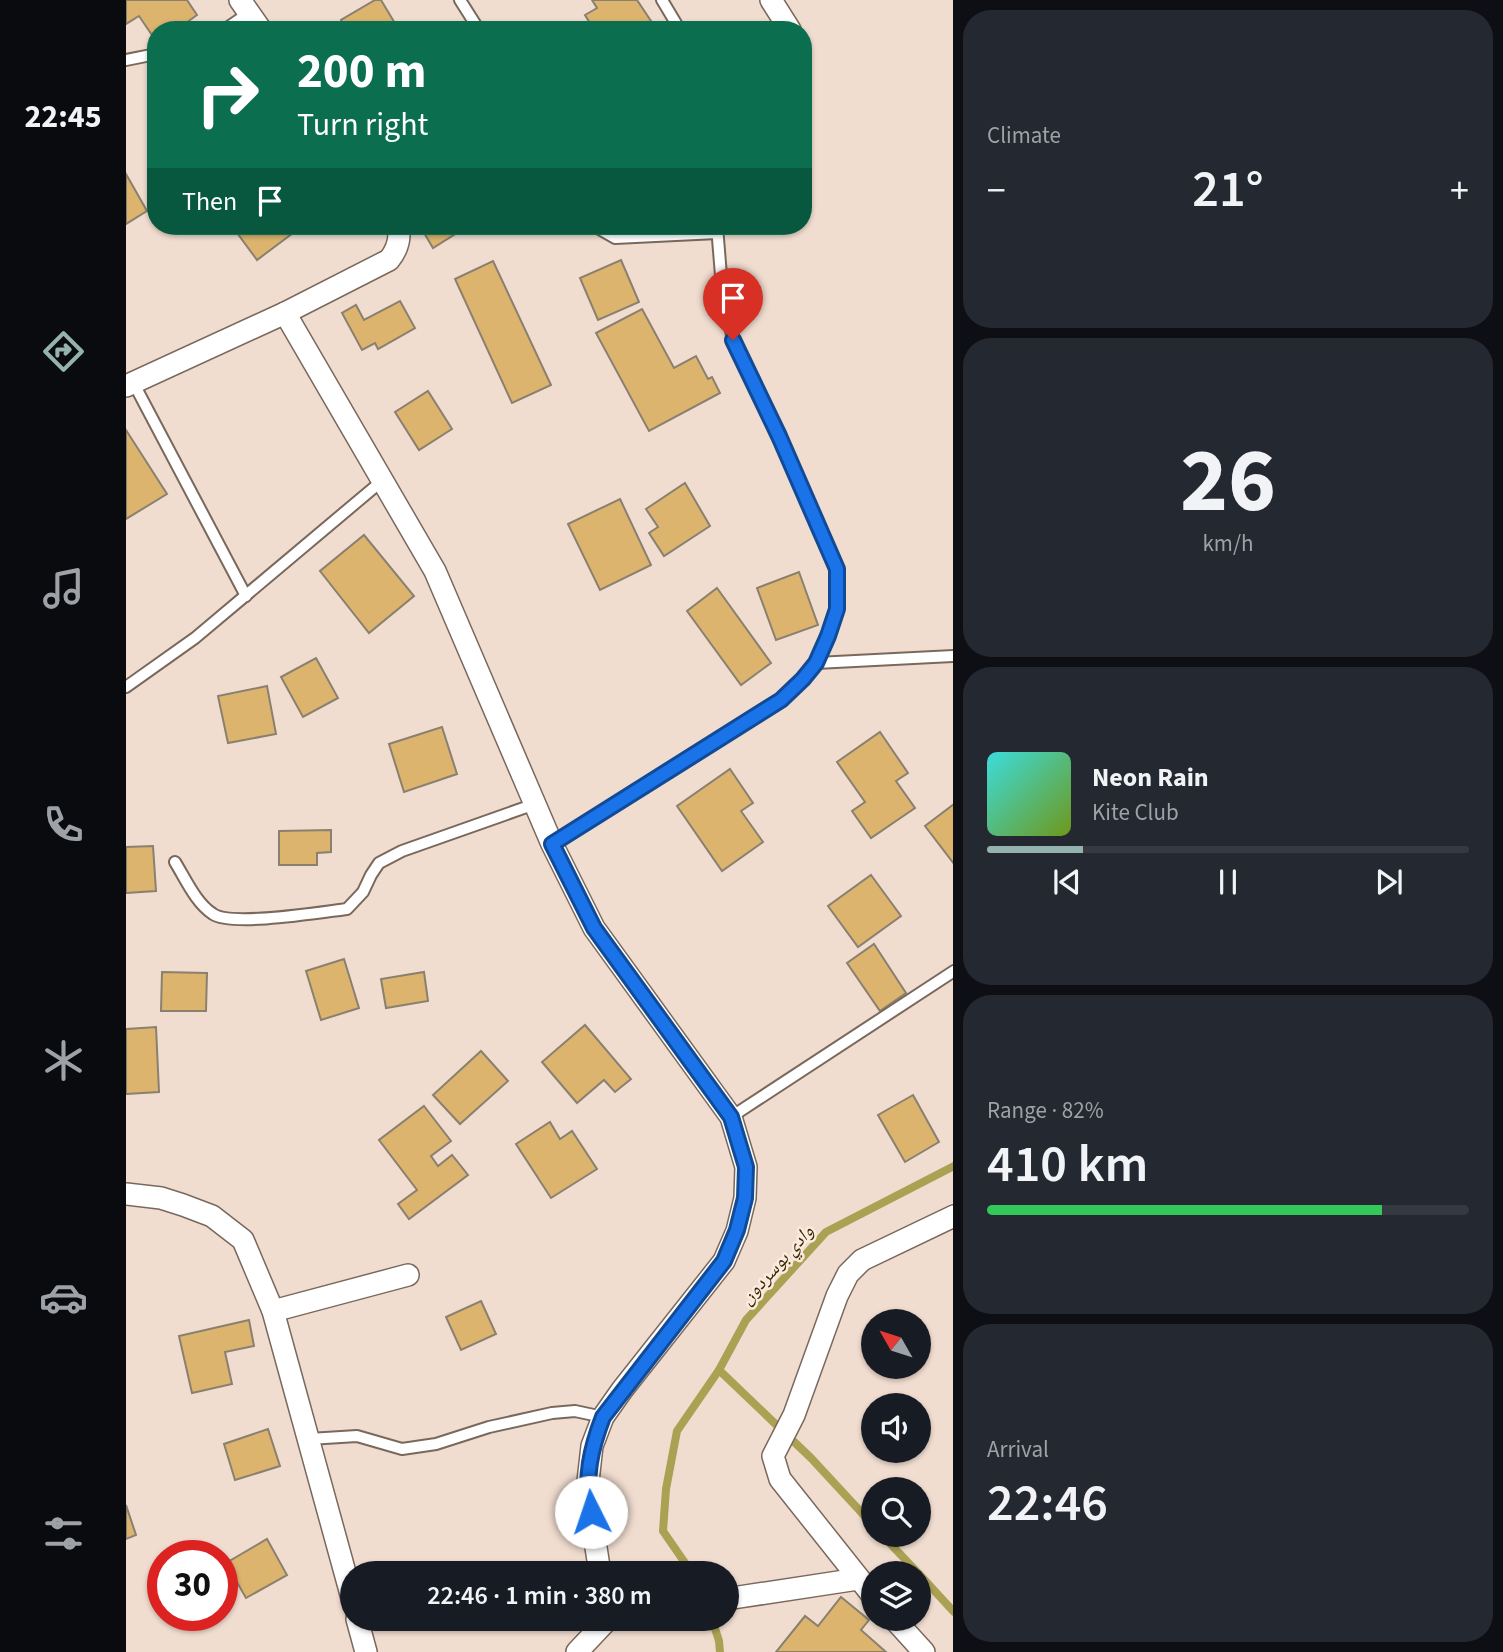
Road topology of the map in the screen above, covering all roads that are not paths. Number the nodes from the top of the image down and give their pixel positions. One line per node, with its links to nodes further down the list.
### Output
1 (460, 0): 4 (lane)
2 (663, 0): 5 (lane)
3 (771, 0): 6 (street)
4 (473, 21)
5 (675, 21)
6 (784, 21)
7 (147, 56): 8 (lane)
8 (126, 60)
9 (399, 235): 13 (street)
10 (610, 235): 11 (lane)
11 (649, 235)
12 (718, 235): 18 (lane)
13 (285, 313): 14 (street); 15 (street)
14 (130, 384): 16 (lane)
15 (383, 480): 16 (lane); 20 (street)
16 (246, 596): 19 (lane)
17 (953, 656): 18 (lane)
18 (816, 663): 21 (lane)
19 (126, 687)
20 (534, 804): 21 (street); 22 (lane)
21 (552, 844): 24 (street)
22 (176, 862)
23 (953, 972): 24 (lane)
24 (731, 1117): 29 (street)
25 (126, 1194): 28 (street)
26 (953, 1216): 33 (street)
27 (408, 1275): 28 (street)
28 (273, 1311): 30 (street)
29 (603, 1417): 30 (lane); 32 (street)
30 (309, 1439): 31 (street)
31 (342, 1561)
32 (598, 1561)
33 (858, 1579): 34 (street); 35 (street)
34 (861, 1582)
35 (739, 1597)
36 (360, 1631): 39 (street)
37 (596, 1631): 40 (street)
38 (905, 1631): 41 (street)
39 (366, 1652)
40 (577, 1652)
41 (924, 1652)

